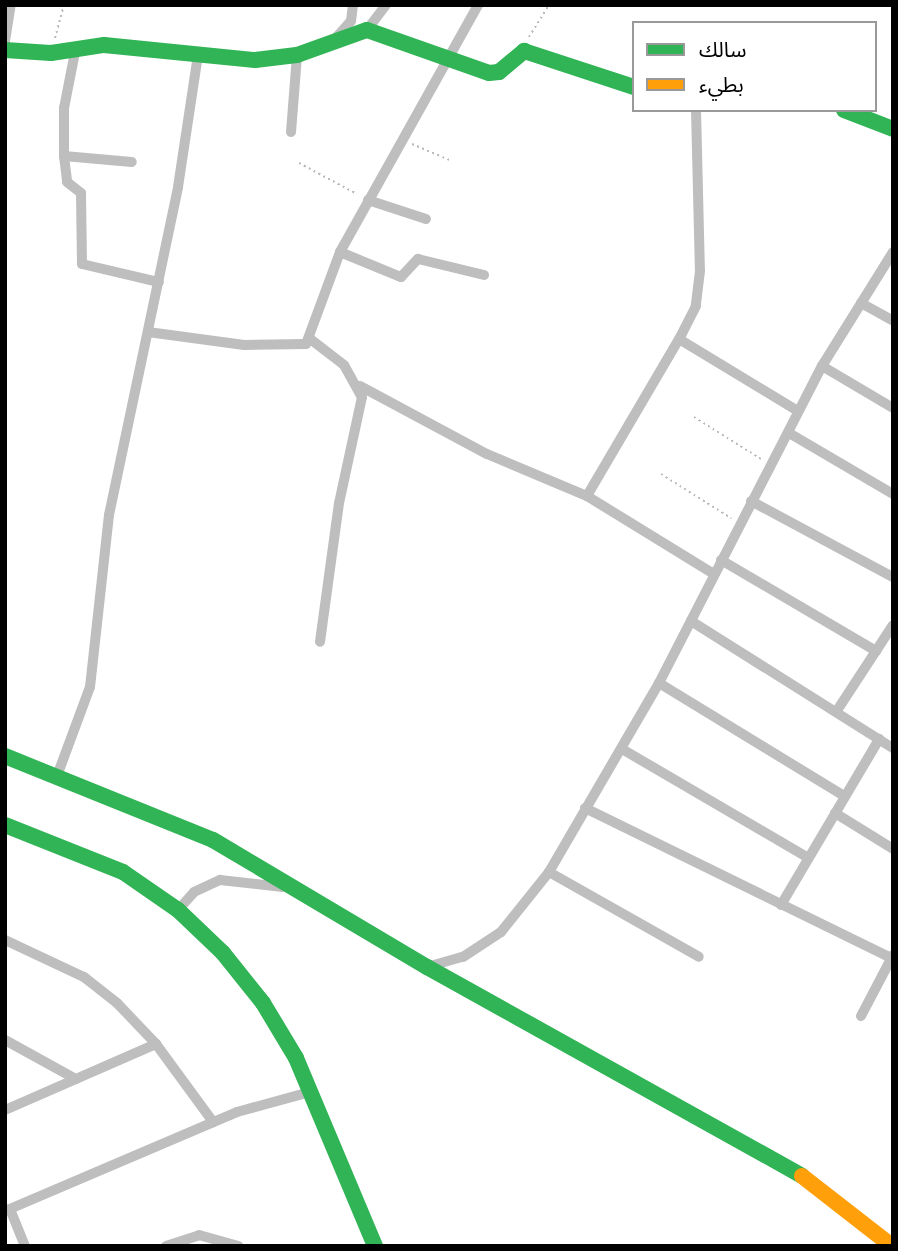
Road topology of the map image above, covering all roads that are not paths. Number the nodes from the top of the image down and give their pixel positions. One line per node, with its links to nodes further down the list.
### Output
1 (11, 5): 6 (street)
2 (353, 5): 7 (street)
3 (386, 5): 5 (street)
4 (478, 5): 12 (street)
5 (367, 30): 7 (street); 12 (street)
6 (5, 41)
7 (330, 45): 11 (street)
8 (76, 47): 9 (street); 10 (street); 18 (street)
9 (5, 50)
10 (198, 55): 11 (street); 25 (street)
11 (297, 55): 17 (street)
12 (450, 60): 13 (street); 20 (street)
13 (632, 86)
14 (696, 112): 30 (street)
15 (849, 112): 16 (street)
16 (893, 129)
17 (291, 132)
18 (64, 156): 19 (street); 25 (street)
19 (132, 162)
20 (368, 200): 21 (street); 22 (street)
21 (426, 219)
22 (340, 252): 24 (street); 29 (street)
23 (893, 252): 26 (street)
24 (484, 275)
25 (159, 282): 28 (street)
26 (862, 303): 27 (street); 31 (street)
27 (893, 321)
28 (148, 332): 29 (street); 52 (street)
29 (309, 338): 32 (street)
30 (679, 339): 34 (street); 37 (street)
31 (822, 366): 33 (street); 34 (street)
32 (360, 386): 37 (street); 44 (street)
33 (893, 408)
34 (798, 411): 35 (street)
35 (789, 433): 36 (street); 38 (street)
36 (893, 494)
37 (587, 496): 40 (street)
38 (751, 501): 39 (street); 41 (street)
39 (721, 560): 40 (street); 45 (street)
40 (714, 574): 42 (street)
41 (893, 577)
42 (691, 621): 46 (street); 47 (street)
43 (893, 625): 45 (street)
44 (320, 642)
45 (876, 650): 47 (street)
46 (659, 683): 50 (street); 53 (street)
47 (838, 709): 48 (street)
48 (879, 739): 49 (street); 53 (street)
49 (893, 748)
50 (622, 749): 54 (street); 58 (street)
51 (5, 756): 52 (street)
52 (57, 776): 60 (street)
53 (844, 796): 55 (street)
54 (585, 808): 59 (street); 61 (street)
55 (835, 813): 57 (street); 58 (street)
56 (5, 825): 62 (street)
57 (893, 849)
58 (807, 857): 61 (street)
59 (549, 872): 65 (street); 66 (street)
60 (292, 890): 62 (street); 66 (street)
61 (781, 905): 64 (street)
62 (178, 910): 71 (street)
63 (5, 940): 69 (street)
64 (892, 956): 67 (street)
65 (699, 957)
66 (427, 967): 79 (street)
67 (861, 1016)
68 (5, 1040): 70 (street)
69 (156, 1044): 70 (street); 73 (street)
70 (76, 1079): 72 (street)
71 (310, 1092): 73 (street); 78 (street)
72 (5, 1110)
73 (213, 1122): 74 (street)
74 (7, 1210): 75 (street)
75 (25, 1246)
76 (166, 1246): 77 (street)
77 (238, 1246)
78 (375, 1246)
79 (892, 1246)

